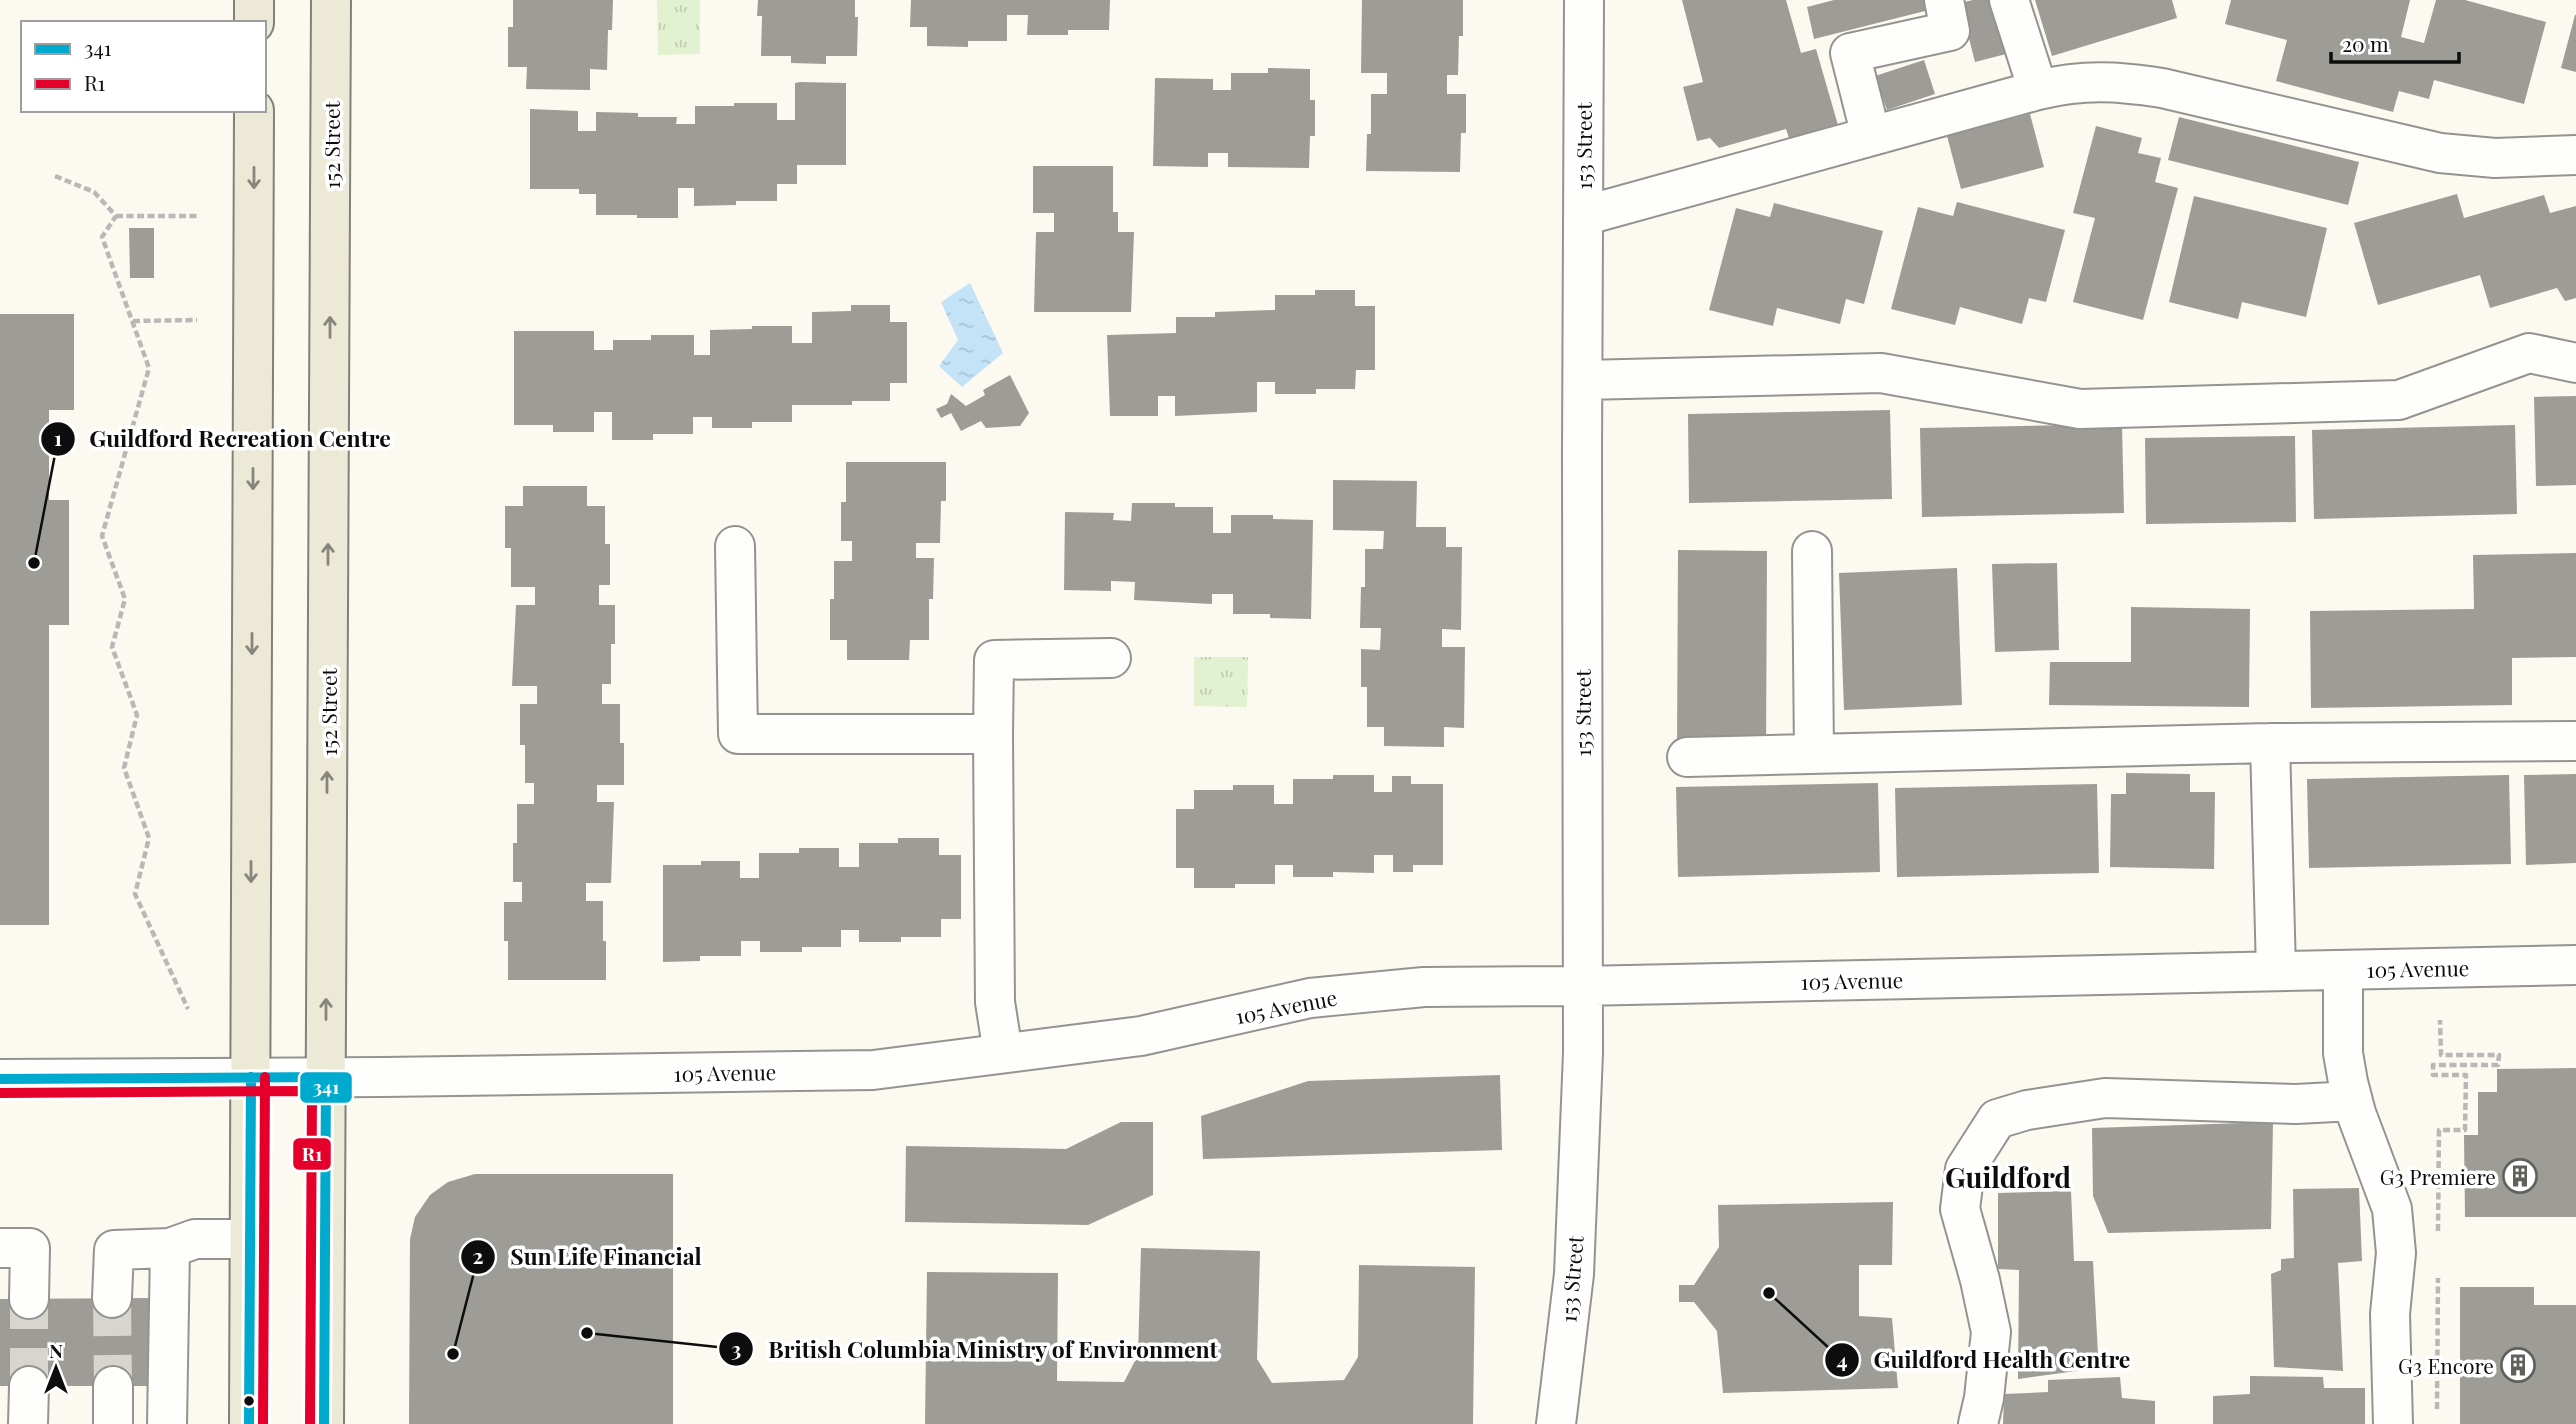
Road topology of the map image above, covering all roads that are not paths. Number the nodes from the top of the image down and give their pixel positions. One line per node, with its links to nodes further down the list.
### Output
1 (254, 0): 6 (main road)
2 (331, 0): 28 (main road, 152 Street, one-way to 2)
3 (1584, 0): 11 (street, 153 Street)
4 (1944, 0): 9 (street)
5 (2009, 0): 7 (street)
6 (254, 21)
7 (2038, 90): 9 (street); 10 (street)
8 (254, 112): 27 (main road, one-way to 27)
9 (1871, 136): 11 (street)
10 (2576, 155)
11 (1583, 216): 13 (street, 153 Street)
12 (2576, 363): 13 (street)
13 (1583, 380): 25 (street, 153 Street)
14 (735, 546): 17 (street)
15 (1812, 551): 20 (street)
16 (1111, 658): 17 (street)
17 (993, 734): 26 (street)
18 (2576, 741): 19 (street)
19 (2270, 743): 20 (street); 24 (street)
20 (1814, 754): 21 (street)
21 (1687, 757)
22 (2576, 965): 23 (street, 105 Avenue)
23 (2343, 970): 24 (street, 105 Avenue); 30 (street)
24 (2276, 971): 25 (street, 105 Avenue)
25 (1581, 986): 26 (street, 105 Avenue); 43 (street, 153 Street)
26 (1003, 1053): 28 (street, 105 Avenue)
27 (251, 1077): 28 (street, 105 Avenue); 29 (street, 105 Avenue); 31 (main road)
28 (326, 1077): 42 (main road, 152 Street)
29 (0, 1079)
30 (2353, 1101): 44 (street); 45 (street)
31 (250, 1239): 33 (street); 41 (main road)
32 (0, 1248): 35 (street)
33 (170, 1248): 34 (street); 40 (street)
34 (113, 1298)
35 (29, 1299)
36 (29, 1386): 38 (street)
37 (113, 1386): 39 (street)
38 (28, 1424)
39 (113, 1424)
40 (167, 1424)
41 (249, 1424)
42 (324, 1424)
43 (1556, 1424)
44 (1978, 1424)
45 (2393, 1424)

